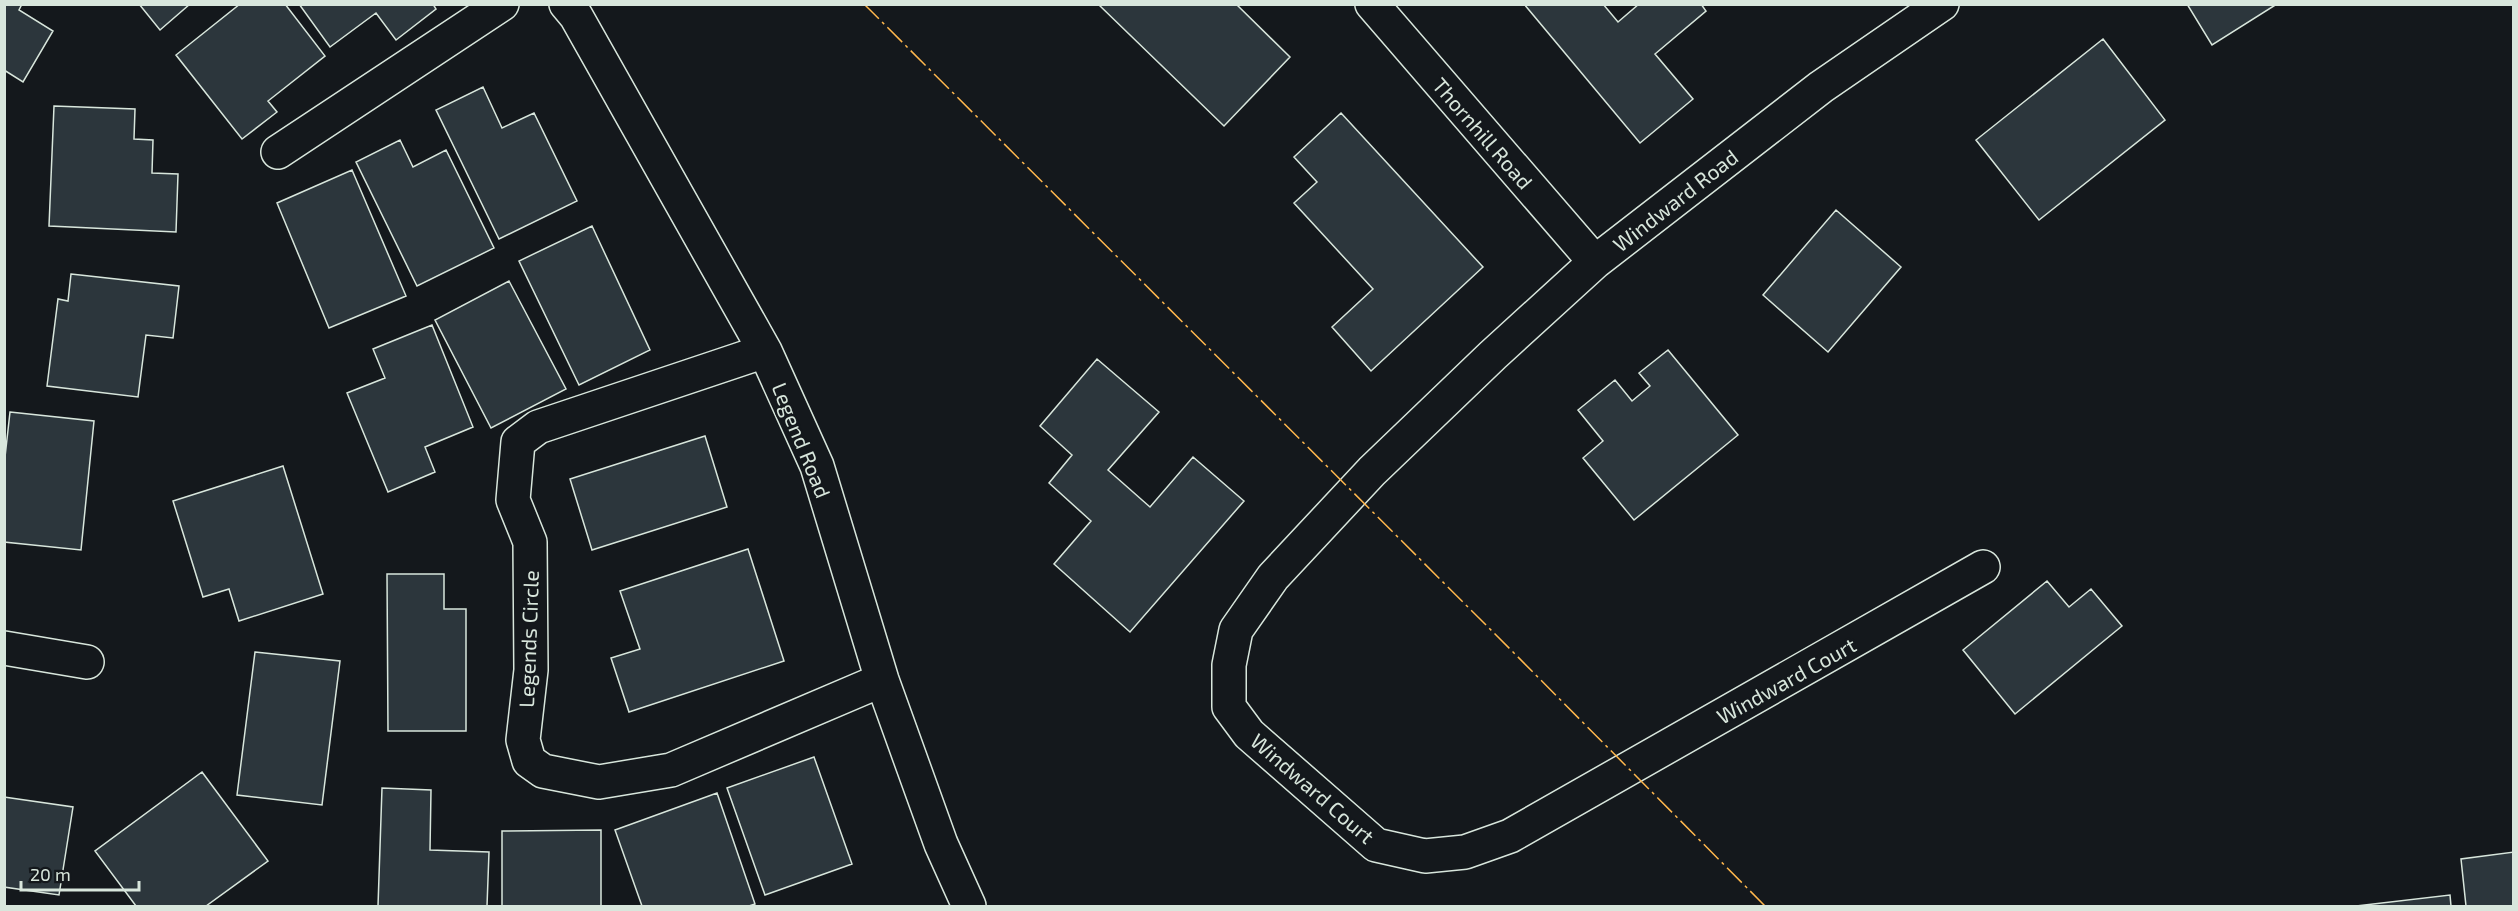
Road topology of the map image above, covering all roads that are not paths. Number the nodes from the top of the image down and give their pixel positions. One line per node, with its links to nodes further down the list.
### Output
1 (502, 4): 5 (street)
2 (567, 4): 7 (street, Legend Road)
3 (1372, 4): 6 (street, Thornhill Road)
4 (1942, 4): 6 (street, Windward Road)
5 (278, 152)
6 (1595, 262): 8 (street, Windward Road)
7 (765, 351): 12 (street, Legend Road); 12 (street, Legends Circle)
8 (1426, 420): 9 (street, Windward Court)
9 (1983, 567)
10 (4, 648): 11 (street)
11 (87, 662)
12 (882, 680): 13 (street, Legend Road)
13 (969, 906)

